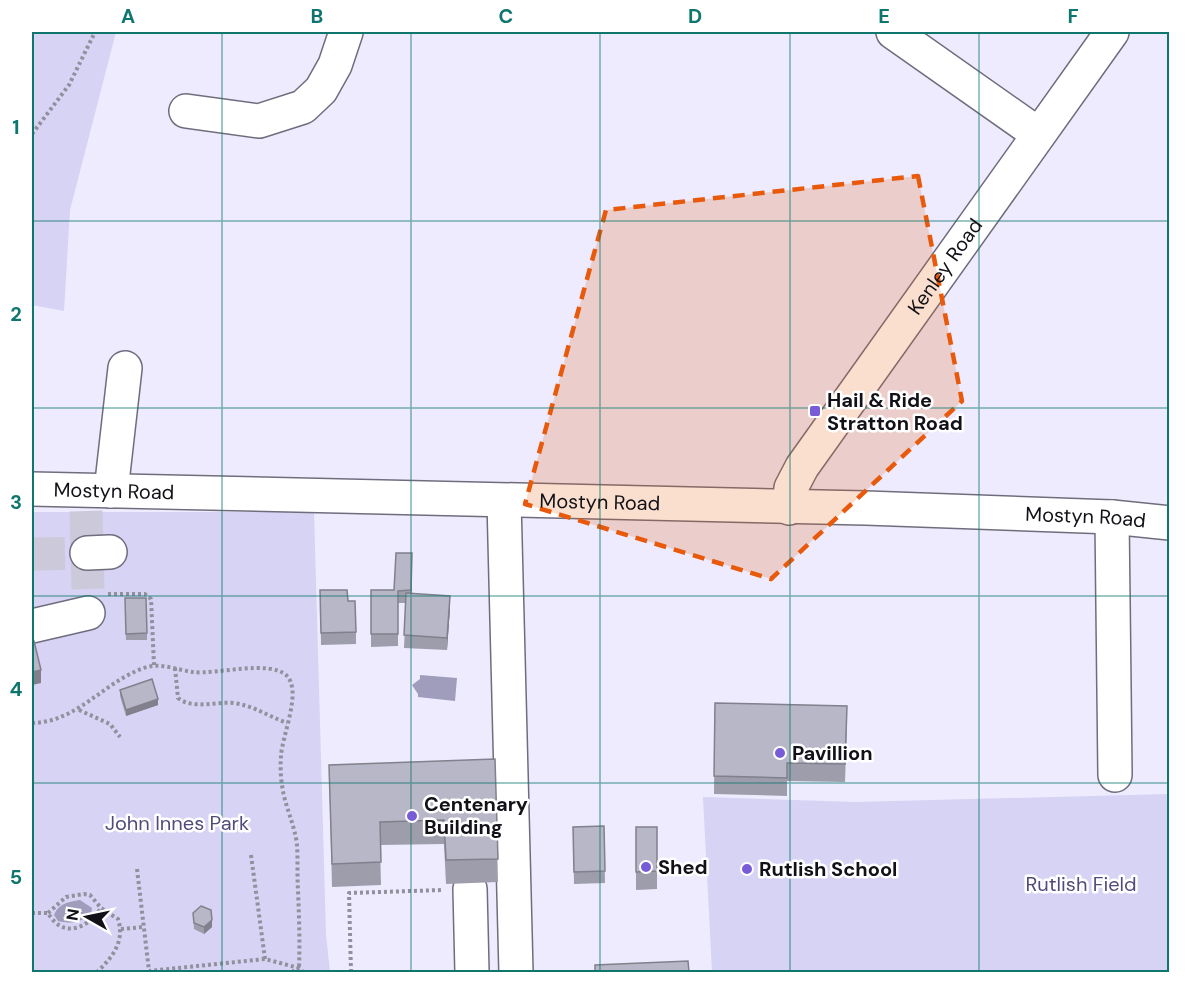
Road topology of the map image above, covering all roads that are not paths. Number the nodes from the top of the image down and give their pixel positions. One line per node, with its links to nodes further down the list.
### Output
1 (346, 32): 4 (street)
2 (893, 32): 5 (street)
3 (1112, 32): 5 (street, Kenley Road)
4 (186, 111)
5 (1038, 134): 10 (street, Kenley Road)
6 (125, 368): 8 (street)
7 (32, 489): 8 (street, Mostyn Road)
8 (94, 497): 9 (street, Mostyn Road)
9 (504, 501): 10 (street, Mostyn Road); 18 (street)
10 (789, 508): 11 (street, Mostyn Road)
11 (1112, 517): 12 (street, Mostyn Road); 15 (street)
12 (1170, 523)
13 (88, 606): 14 (street)
14 (32, 626)
15 (1114, 776)
16 (470, 889): 17 (street)
17 (472, 972)
18 (516, 972)

